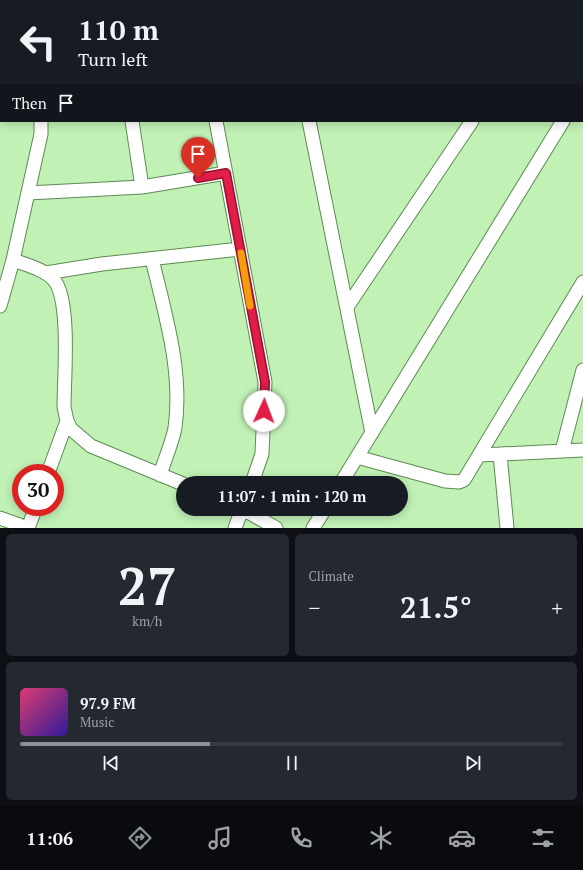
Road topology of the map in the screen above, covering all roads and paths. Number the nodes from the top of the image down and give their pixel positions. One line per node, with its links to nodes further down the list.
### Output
1 (42, 122): 9 (street)
2 (132, 122): 8 (street)
3 (216, 122): 7 (street)
4 (308, 122): 16 (street)
5 (471, 122): 16 (street)
6 (562, 122): 19 (street)
7 (226, 173): 8 (street); 10 (street)
8 (142, 187): 9 (street)
9 (28, 193): 12 (street)
10 (240, 249): 11 (street); 27 (street)
11 (152, 259): 13 (street); 26 (street)
12 (13, 260): 13 (street); 15 (street)
13 (46, 273): 18 (street)
14 (583, 282): 23 (street)
15 (0, 306)
16 (347, 307): 19 (street)
17 (583, 370): 21 (street)
18 (67, 421): 25 (street); 26 (street)
19 (372, 433): 24 (street)
20 (583, 450): 21 (street)
21 (562, 451): 22 (street)
22 (500, 454): 23 (street); 39 (street)
23 (480, 455): 24 (street)
24 (358, 457): 28 (street)
25 (51, 464)
26 (160, 475): 29 (street)
27 (254, 476)
28 (346, 476)
29 (176, 481)
30 (33, 516): 35 (street)
31 (239, 516): 36 (street)
32 (255, 516): 37 (street)
33 (321, 516): 38 (street)
34 (0, 518): 35 (street)
35 (28, 528)
36 (235, 528)
37 (276, 528)
38 (313, 528)
39 (506, 528)

